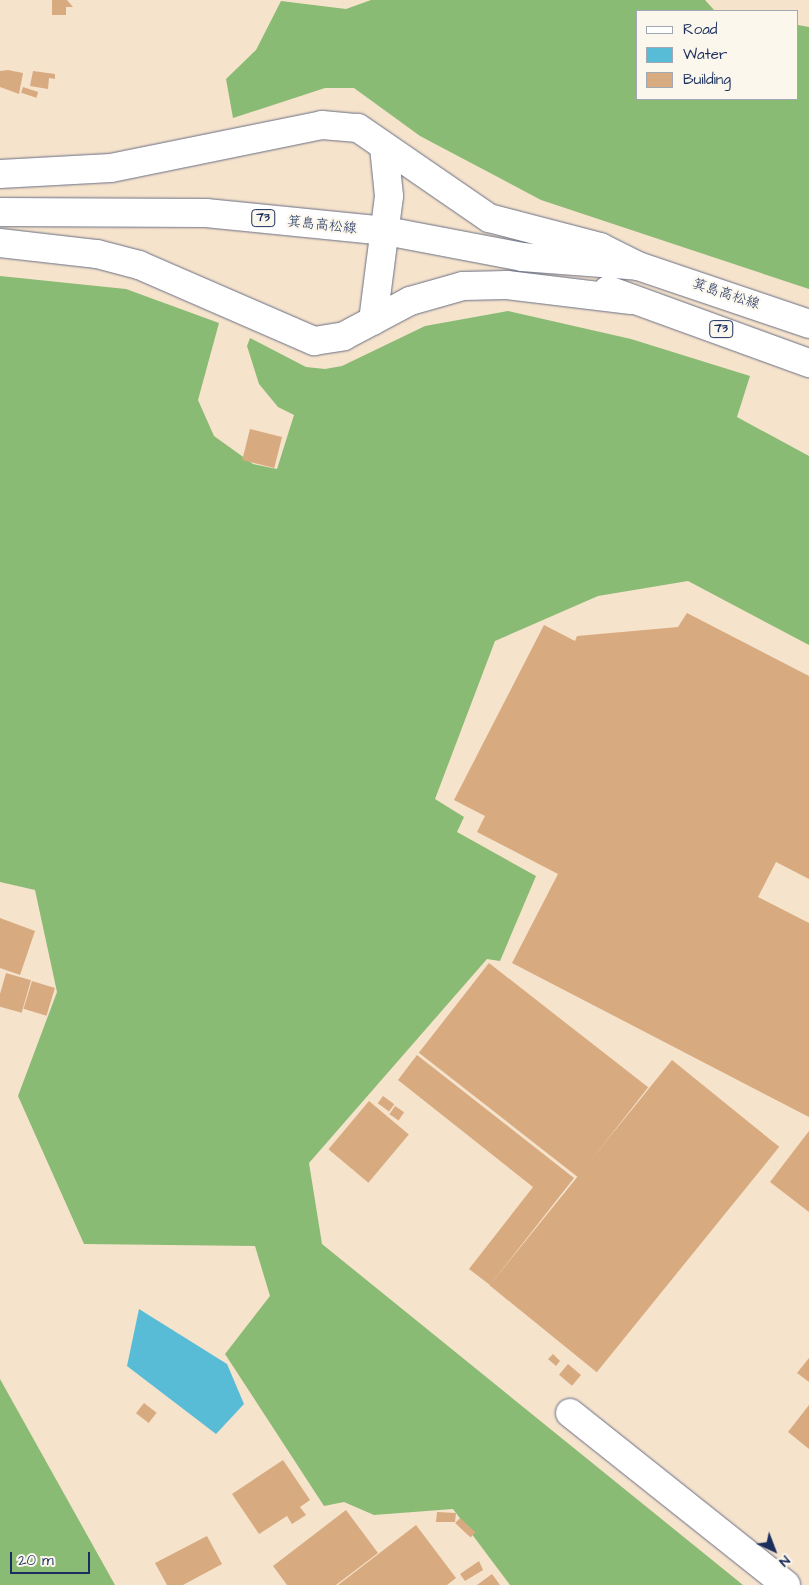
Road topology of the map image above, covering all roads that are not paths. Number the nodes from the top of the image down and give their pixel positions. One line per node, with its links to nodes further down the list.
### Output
1 (384, 147): 2 (main road); 4 (main road); 7 (main road)
2 (0, 174)
3 (0, 212): 4 (main road, 箕島高松線 / 73)
4 (386, 231): 6 (main road, 箕島高松線 / 73); 9 (main road)
5 (0, 244): 9 (main road)
6 (522, 257): 7 (main road, 箕島高松線 / 73); 8 (main road, 箕島高松線 / 73)
7 (638, 266): 10 (main road, 箕島高松線 / 73)
8 (631, 300): 9 (main road); 11 (main road, 箕島高松線 / 73)
9 (373, 320)
10 (809, 324)
11 (809, 363)
12 (570, 1413): 13 (main road)
13 (786, 1585)

